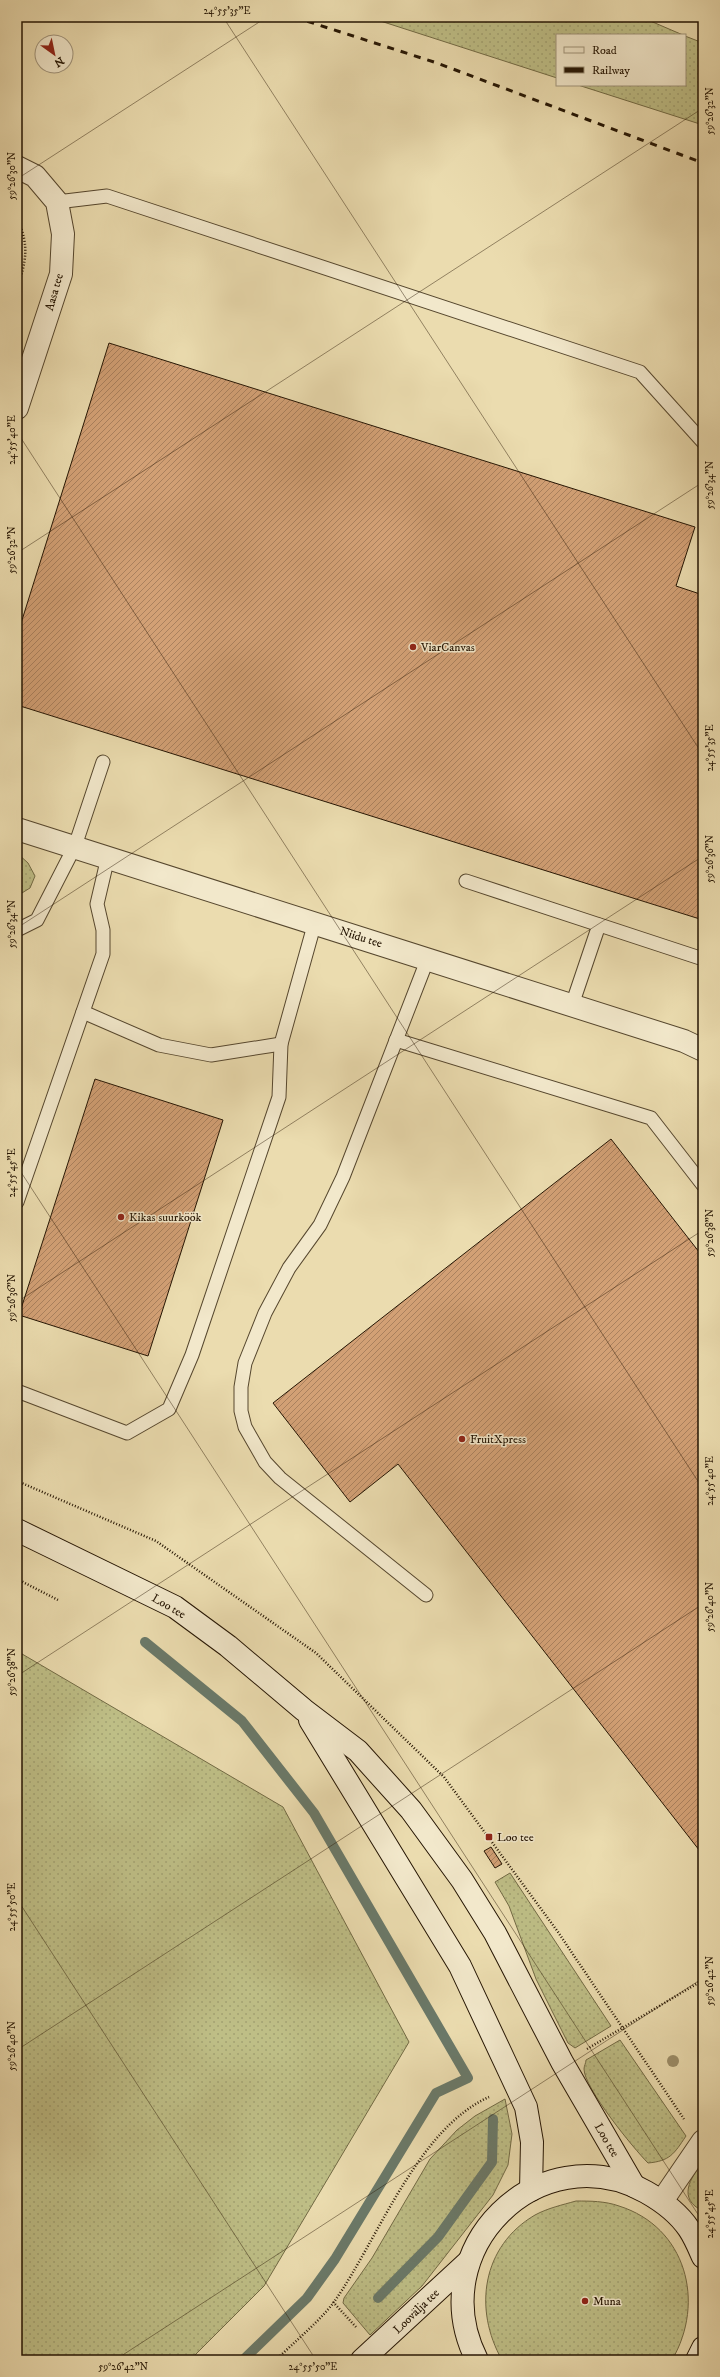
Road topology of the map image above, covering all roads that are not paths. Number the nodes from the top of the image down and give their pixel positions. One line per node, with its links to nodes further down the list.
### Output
1 (17, 167): 2 (street, Aasa tee)
2 (57, 202): 3 (street, Aasa tee); 4 (lane)
3 (17, 408)
4 (703, 442)
5 (103, 762): 7 (lane)
6 (17, 829): 7 (street, Niidu tee)
7 (75, 846): 8 (street, Niidu tee); 12 (lane)
8 (108, 857): 10 (street, Niidu tee); 16 (lane)
9 (466, 881): 11 (lane)
10 (315, 922): 13 (street, Niidu tee); 18 (lane)
11 (599, 925): 14 (lane); 15 (lane)
12 (17, 930)
13 (428, 958): 15 (street, Niidu tee); 17 (lane)
14 (703, 959)
15 (572, 1005): 19 (street, Niidu tee)
16 (83, 1012): 18 (lane); 21 (lane)
17 (396, 1040): 20 (lane); 24 (lane)
18 (281, 1044): 22 (lane)
19 (703, 1050)
20 (703, 1185)
21 (17, 1202)
22 (17, 1391)
23 (17, 1530): 25 (street, Loo tee)
24 (426, 1595)
25 (304, 1710): 27 (street, Loo tee); 28 (street, Loo tee)
26 (703, 2141): 29 (street)
27 (634, 2186): 28 (street); 29 (street)
28 (531, 2190): 32 (street)
29 (662, 2201): 30 (street)
30 (696, 2232): 31 (street)
31 (703, 2257)
32 (468, 2262): 34 (street, Loovälja tee); 35 (street)
33 (703, 2348): 36 (street)
34 (362, 2360)
35 (477, 2360)
36 (697, 2360)

